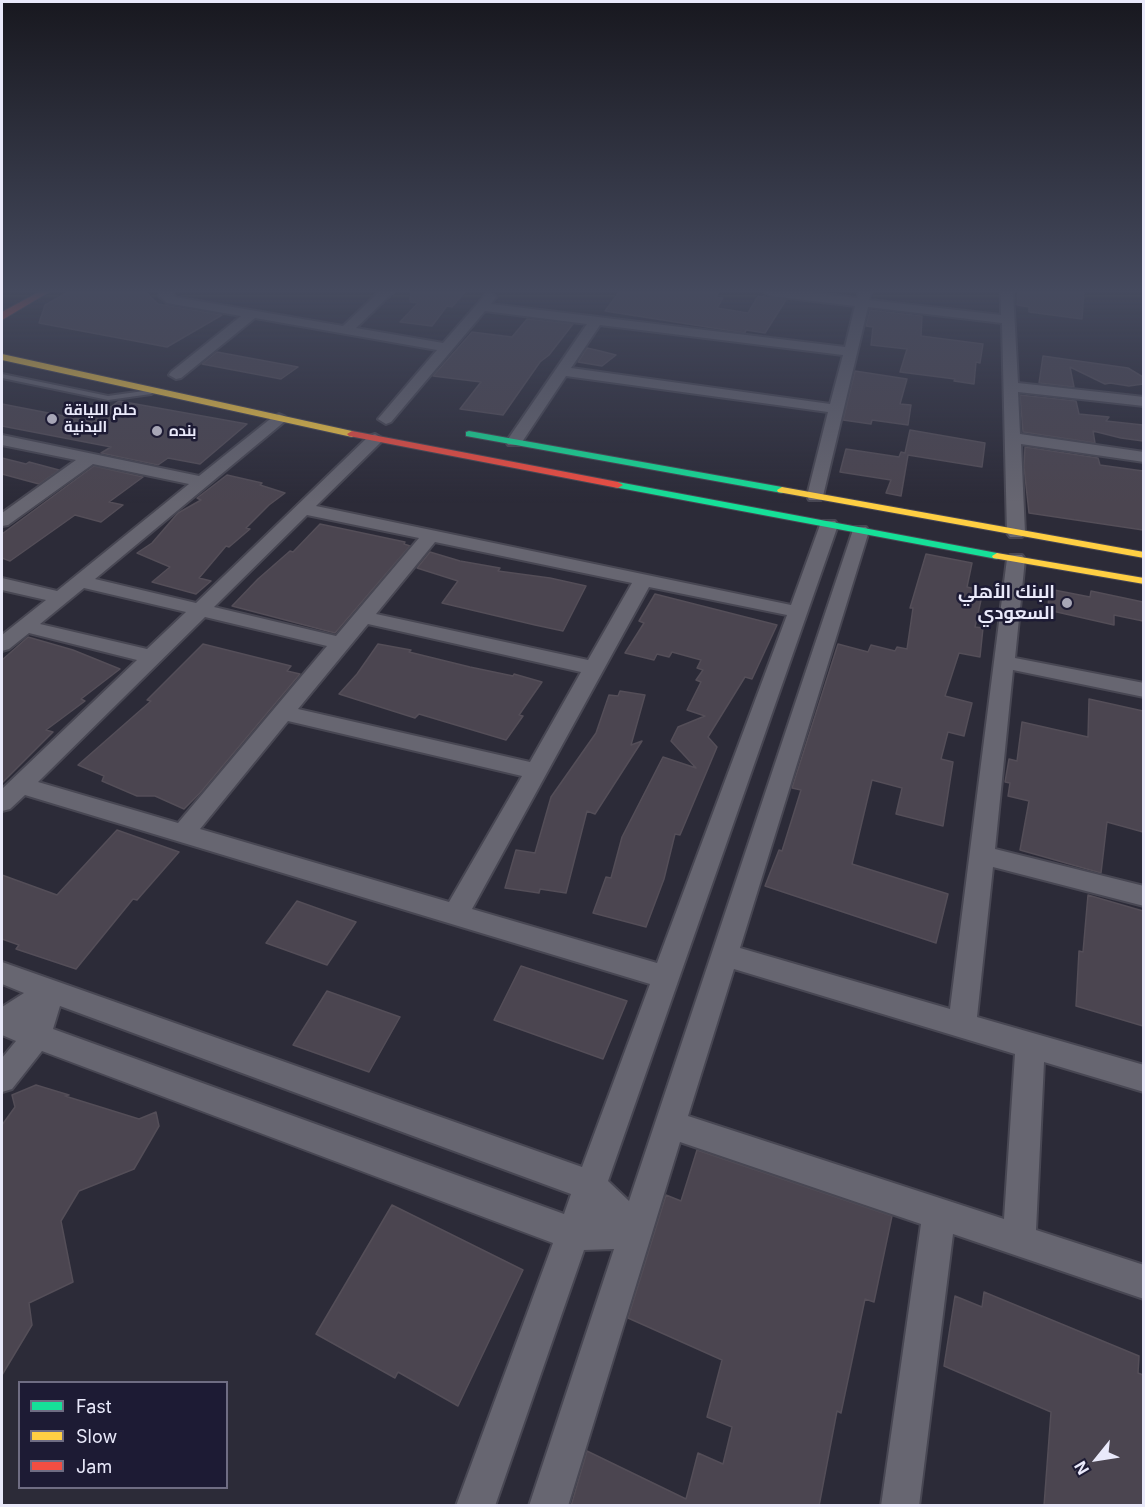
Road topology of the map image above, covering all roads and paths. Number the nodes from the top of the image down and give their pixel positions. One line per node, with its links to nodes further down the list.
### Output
1 (16, 362): 13 (main road)
2 (185, 362): 9 (street)
3 (435, 362): 17 (street)
4 (568, 362): 8 (street)
5 (848, 362): 15 (street)
6 (1009, 362): 12 (street)
7 (10, 371): 10 (lane)
8 (562, 371): 15 (street); 22 (street)
9 (170, 373): 11 (main road)
10 (2, 376): 13 (lane)
11 (199, 380)
12 (1010, 387): 14 (street); 19 (street)
13 (154, 391): 16 (main road)
14 (1143, 402)
15 (837, 409): 26 (street)
16 (279, 419): 20 (main road); 25 (street)
17 (386, 419)
18 (456, 431): 22 (main road)
19 (1012, 438): 23 (street); 31 (street)
20 (375, 439): 27 (street); 29 (main road)
21 (2, 440): 24 (street)
22 (514, 442): 26 (main road)
23 (1143, 457)
24 (88, 459): 25 (street); 28 (street)
25 (202, 482): 36 (street)
26 (815, 496): 31 (main road)
27 (304, 509): 32 (street); 40 (street)
28 (2, 521)
29 (830, 525): 30 (main road); 41 (street)
30 (860, 531): 34 (main road); 58 (street)
31 (1016, 533): 33 (main road)
32 (430, 536): 35 (street); 42 (street)
33 (1143, 555)
34 (1016, 559): 37 (main road); 47 (street)
35 (643, 580): 41 (street); 48 (street)
36 (80, 581): 39 (street); 40 (street)
37 (1143, 581)
38 (2, 584): 39 (street)
39 (60, 597): 43 (street)
40 (201, 609): 44 (street); 46 (street)
41 (798, 612): 60 (street)
42 (363, 617): 44 (street); 48 (street)
43 (25, 626): 45 (street); 46 (street)
44 (341, 643): 50 (street)
45 (2, 645)
46 (152, 657): 52 (street)
47 (1004, 663): 49 (street); 55 (street)
48 (594, 668): 51 (street)
49 (1143, 690)
50 (283, 713): 51 (street); 54 (street)
51 (536, 771): 57 (street)
52 (21, 785): 53 (street); 54 (street)
53 (2, 803)
54 (183, 833): 57 (street)
55 (982, 855): 56 (street); 63 (street)
56 (1143, 896)
57 (456, 914): 60 (street)
58 (725, 955): 63 (street); 68 (street)
59 (2, 973): 61 (street)
60 (666, 977): 69 (street)
61 (51, 991): 62 (street); 64 (street); 69 (street)
62 (2, 1022): 64 (street)
63 (962, 1025): 65 (street)
64 (37, 1036): 66 (street); 72 (street)
65 (1030, 1046): 67 (street); 73 (street)
66 (2, 1078)
67 (1143, 1079)
68 (671, 1125): 70 (street); 71 (street)
69 (591, 1186): 71 (street); 72 (street)
70 (939, 1214): 73 (street); 77 (street)
71 (637, 1232): 72 (street); 76 (street)
72 (573, 1234): 75 (street)
73 (1019, 1241): 74 (street)
74 (1143, 1282)
75 (475, 1506)
76 (548, 1506)
77 (900, 1506)

